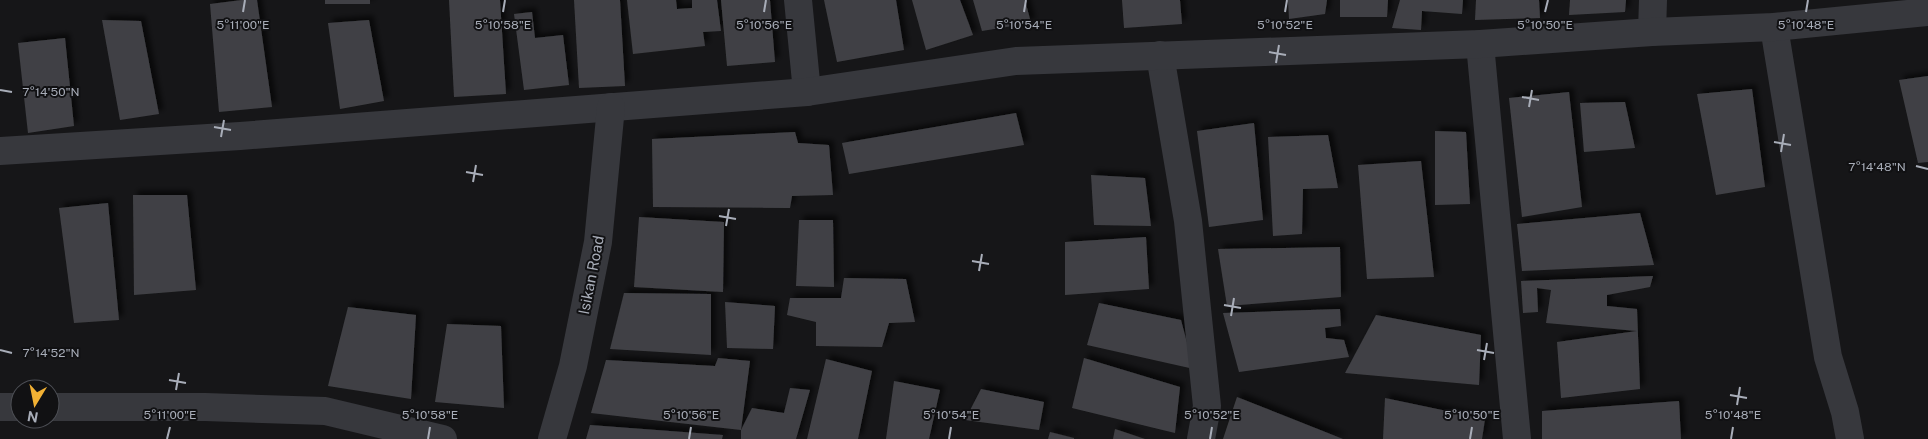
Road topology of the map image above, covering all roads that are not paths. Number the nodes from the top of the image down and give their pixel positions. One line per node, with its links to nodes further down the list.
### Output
1 (798, 0): 8 (street)
2 (1652, 0): 5 (street)
3 (1928, 12): 4 (street)
4 (1774, 26): 5 (street); 16 (street)
5 (1652, 32): 6 (street)
6 (1480, 44): 7 (street); 15 (street)
7 (1160, 55): 8 (street); 14 (street)
8 (807, 92): 9 (street)
9 (611, 107): 10 (street); 13 (street, Isikan Road)
10 (0, 151)
11 (60, 407): 12 (street)
12 (443, 439)
13 (552, 439)
14 (1201, 439)
15 (1516, 439)
16 (1850, 439)

